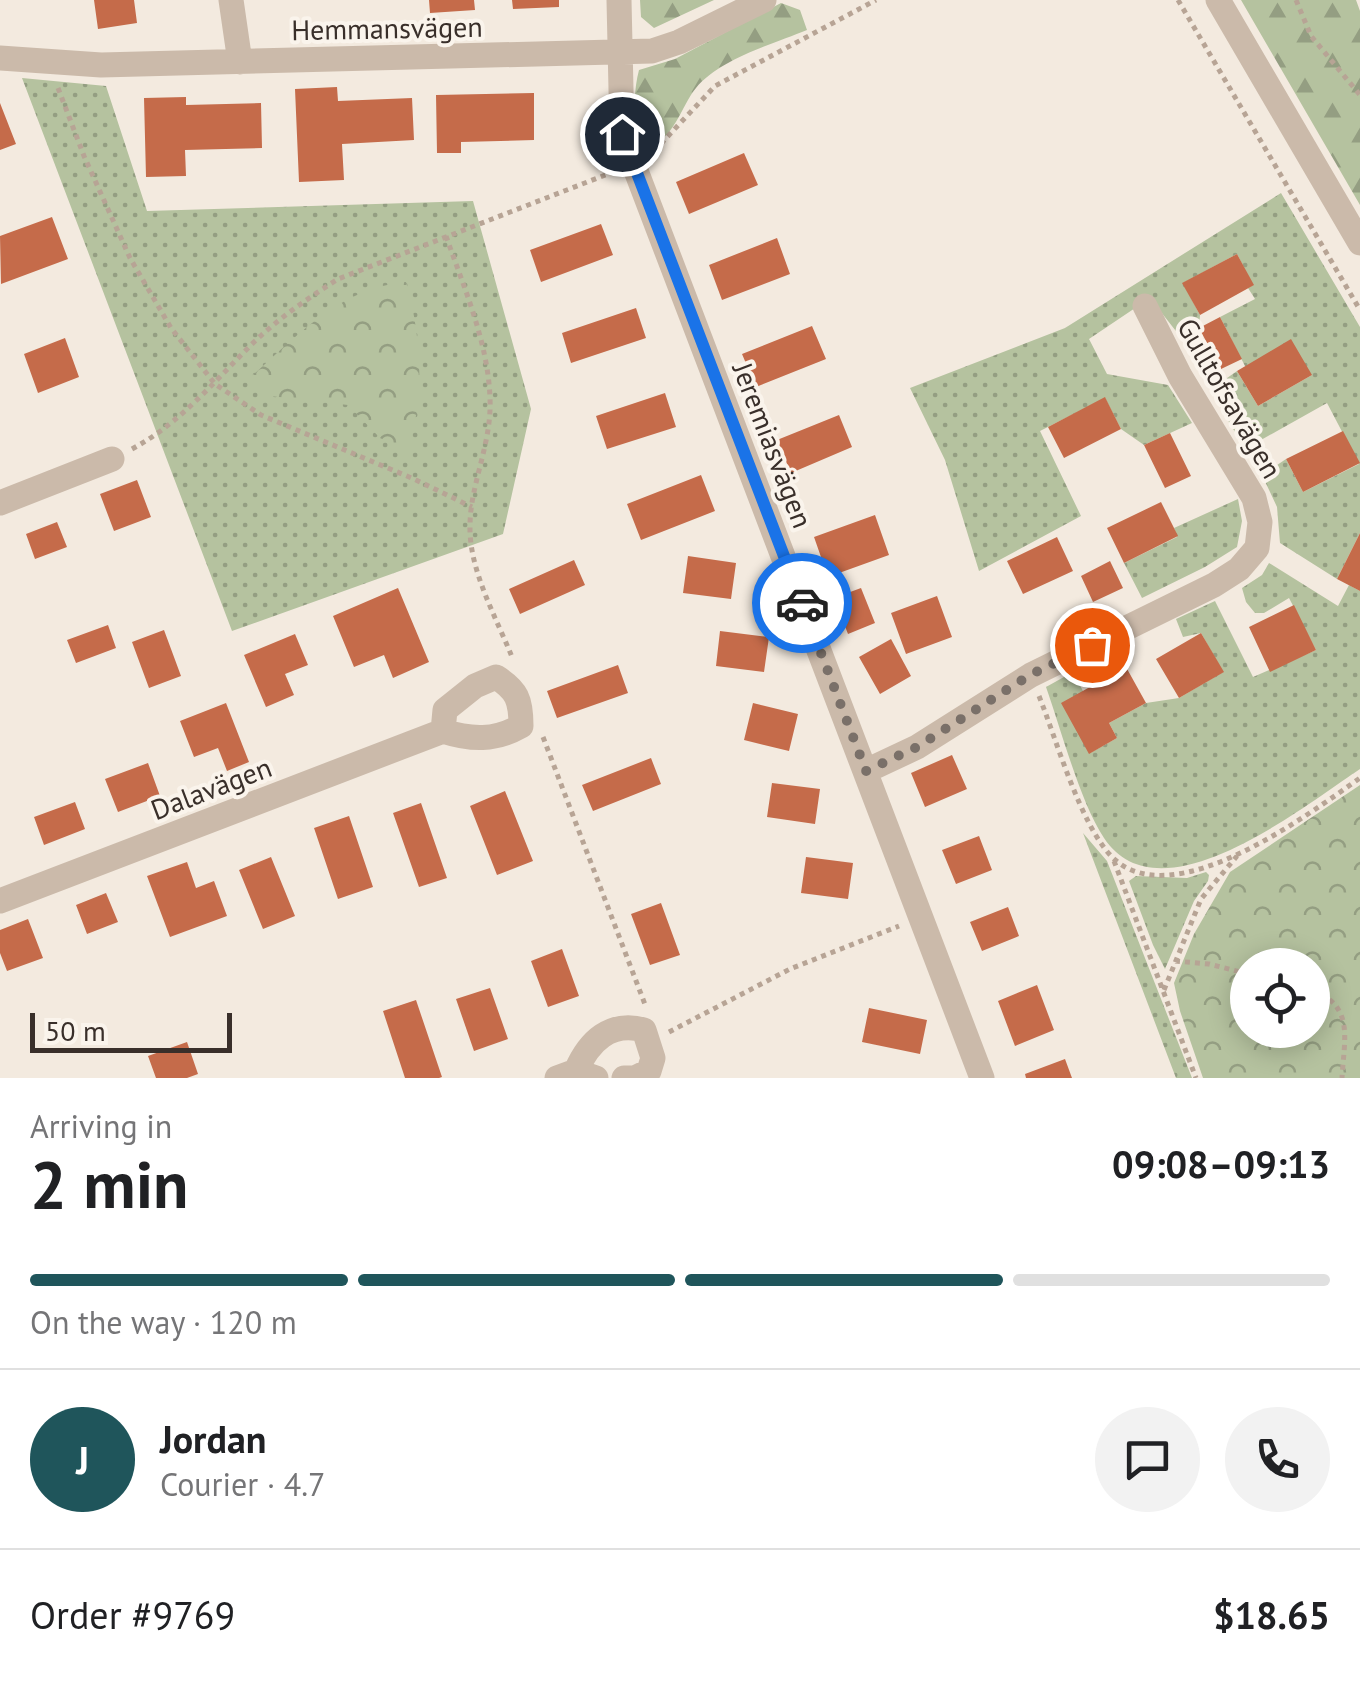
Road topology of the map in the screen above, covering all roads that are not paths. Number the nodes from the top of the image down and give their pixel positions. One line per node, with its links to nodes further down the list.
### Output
1 (231, 0): 7 (street)
2 (620, 0): 5 (street, Jeremiasvägen)
3 (764, 0): 5 (street, Hemmansvägen)
4 (1218, 0): 8 (street)
5 (620, 52): 7 (street, Hemmansvägen); 13 (street, Jeremiasvägen)
6 (0, 58): 7 (street, Hemmansvägen)
7 (240, 62)
8 (1360, 242)
9 (1145, 306): 13 (street, Gulltofsavägen)
10 (112, 459): 11 (street)
11 (0, 502)
12 (443, 731): 14 (street, Dalavägen)
13 (866, 771): 17 (street, Jeremiasvägen)
14 (0, 901)
15 (576, 1076): 16 (street)
16 (624, 1078)
17 (982, 1078)

